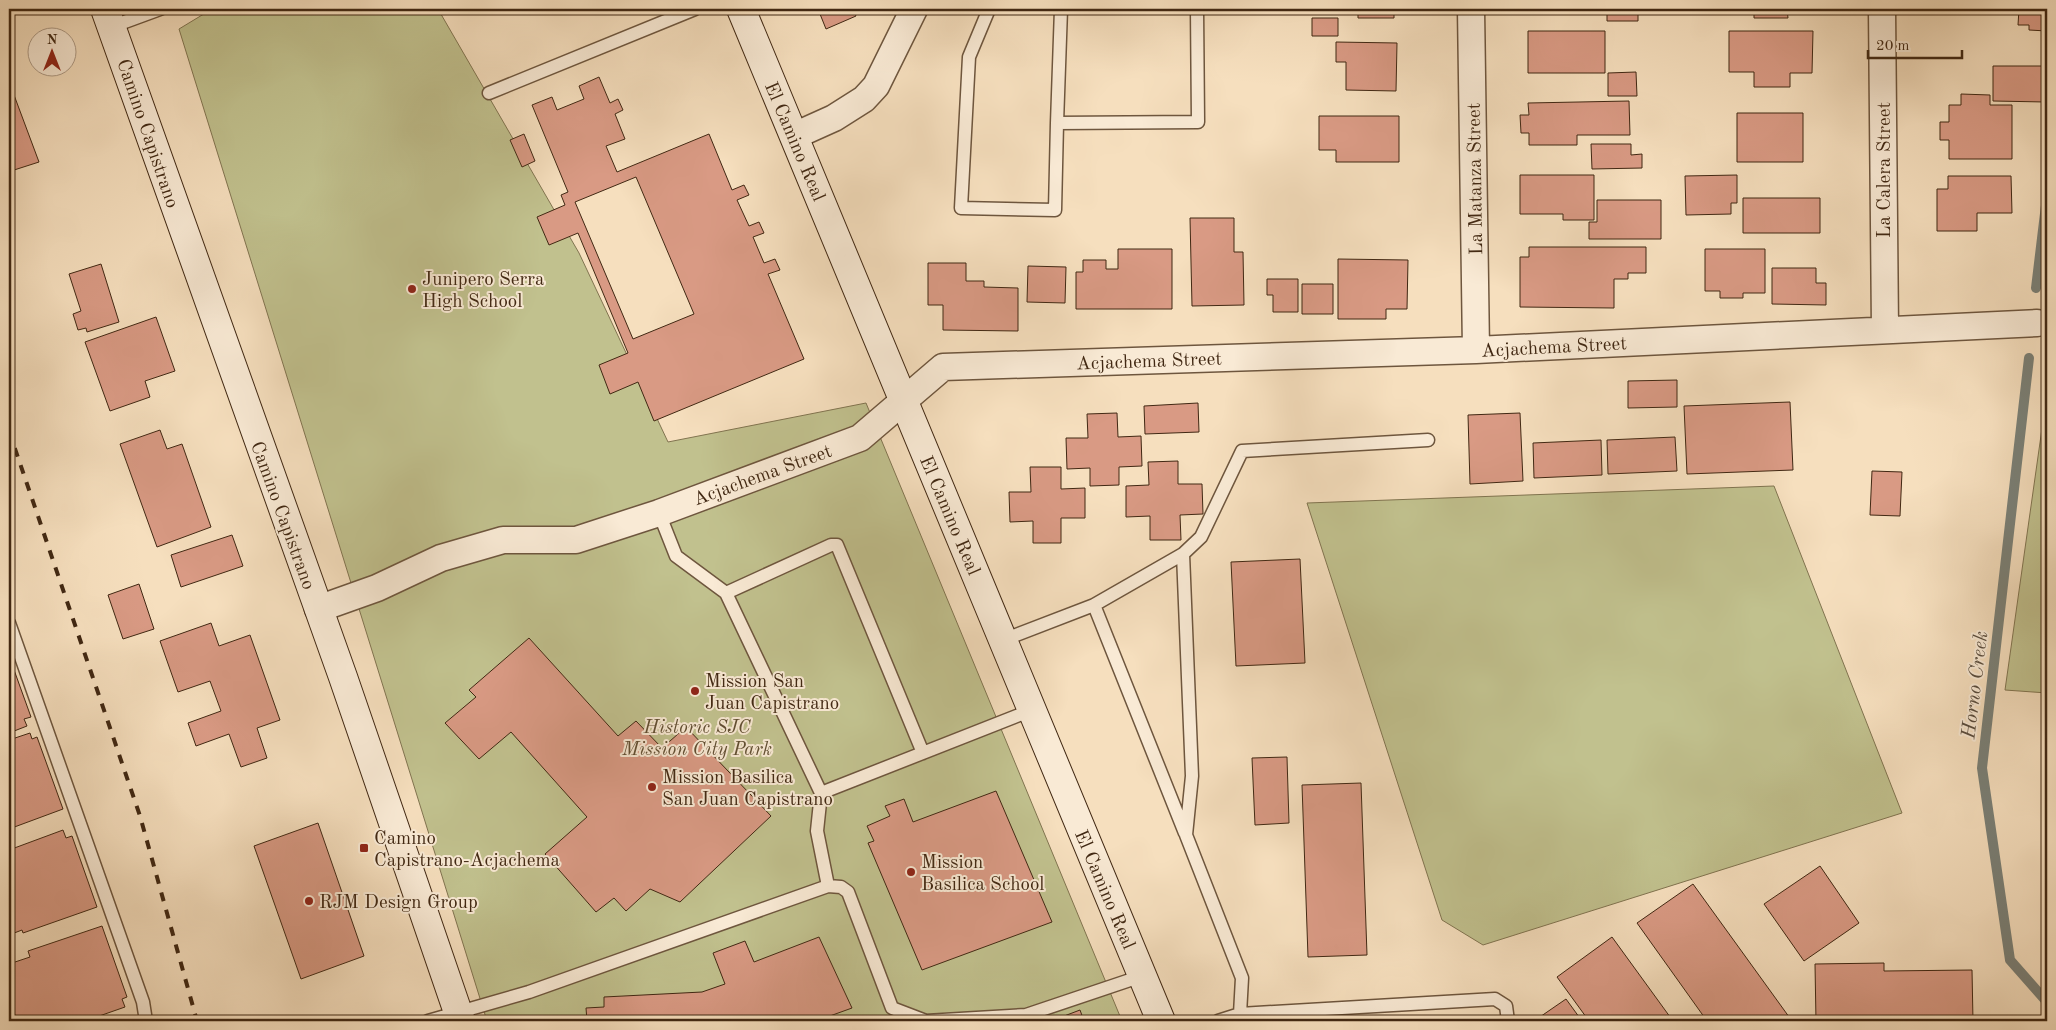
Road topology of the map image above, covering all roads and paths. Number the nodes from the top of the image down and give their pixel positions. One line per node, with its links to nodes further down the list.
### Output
1 (160, 9): 10 (lane)
2 (695, 9): 11 (lane)
3 (741, 9): 13 (street, El Camino Real)
4 (914, 9): 13 (street)
5 (989, 9): 12 (lane)
6 (1061, 9): 12 (lane)
7 (1197, 9): 12 (lane)
8 (1471, 9): 16 (street, La Matanza Street)
9 (1882, 9): 15 (street, La Calera Street)
10 (108, 18): 23 (street, Camino Capistrano)
11 (489, 93)
12 (1057, 123)
13 (794, 136): 17 (street, El Camino Real)
14 (2037, 323): 15 (street, Acjachema Street)
15 (1885, 330): 16 (street, Acjachema Street)
16 (1476, 350): 17 (street, Acjachema Street)
17 (904, 401): 19 (street, Acjachema Street); 25 (street, El Camino Real)
18 (1428, 440): 20 (lane)
19 (659, 513): 21 (lane); 23 (street, Acjachema Street)
20 (1183, 554): 22 (lane); 29 (lane)
21 (726, 592): 27 (lane); 28 (lane)
22 (1094, 605): 25 (lane); 29 (lane)
23 (318, 609): 33 (street, Camino Capistrano)
24 (9, 623): 34 (lane)
25 (1003, 640): 26 (street, El Camino Real)
26 (1032, 710): 27 (lane); 31 (street, El Camino Real)
27 (923, 753): 28 (lane)
28 (821, 793): 30 (lane)
29 (1186, 836): 32 (lane)
30 (828, 886): 31 (lane); 33 (lane)
31 (1142, 976): 36 (street, El Camino Real)
32 (1240, 1014): 37 (lane); 38 (lane)
33 (460, 1017): 35 (lane)
34 (146, 1021)
35 (428, 1021)
36 (1161, 1021)
37 (1218, 1021)
38 (1508, 1021)

